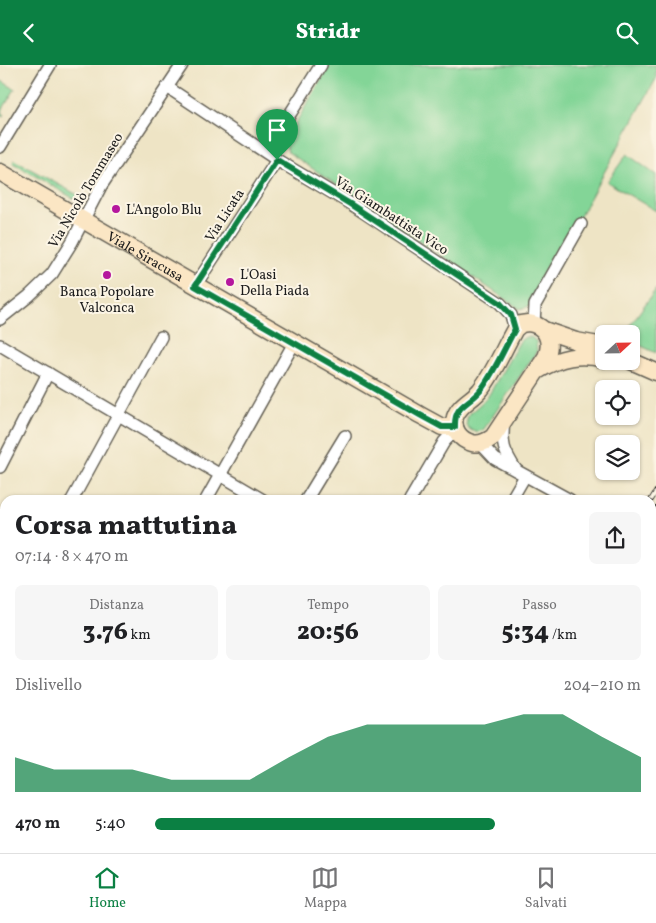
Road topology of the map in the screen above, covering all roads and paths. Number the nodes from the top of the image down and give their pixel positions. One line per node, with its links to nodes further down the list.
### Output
1 (50, 65): 5 (street)
2 (182, 65): 4 (street, Via Nicolò Tommaseo)
3 (321, 65): 7 (street)
4 (166, 87): 7 (street, Via Giambattista Vico); 10 (street, Via Nicolò Tommaseo)
5 (4, 134): 6 (street)
6 (0, 147)
7 (266, 153): 8 (street, Via Giambattista Vico)
8 (277, 160): 12 (street, Via Licata); 15 (street, Via Giambattista Vico)
9 (0, 172): 10 (street, Viale Siracusa)
10 (85, 220): 12 (street, Viale Siracusa); 13 (street, Via Nicolò Tommaseo)
11 (581, 224): 14 (street)
12 (195, 286): 17 (street, Viale Siracusa)
13 (0, 319)
14 (539, 327): 15 (street); 18 (street); 22 (street)
15 (515, 329): 25 (street)
16 (161, 337): 26 (street)
17 (294, 343): 27 (street, Viale Siracusa); 34 (street)
18 (595, 344)
19 (0, 345): 24 (street)
20 (595, 358): 22 (street)
21 (640, 365): 23 (street)
22 (537, 371): 28 (street)
23 (656, 372)
24 (48, 373): 26 (street); 32 (street)
25 (462, 406): 27 (street); 29 (street)
26 (119, 413): 34 (street); 35 (street)
27 (420, 415): 29 (street, Viale Siracusa)
28 (505, 419): 31 (street); 33 (street)
29 (458, 432): 31 (street, Viale Siracusa); 39 (street)
30 (345, 435): 38 (street)
31 (480, 443): 33 (street)
32 (0, 467)
33 (521, 474): 40 (street); 41 (street)
34 (220, 475): 36 (street); 37 (street)
35 (75, 495)
36 (209, 495)
37 (254, 495)
38 (309, 495)
39 (413, 495)
40 (513, 495)
41 (561, 495)

